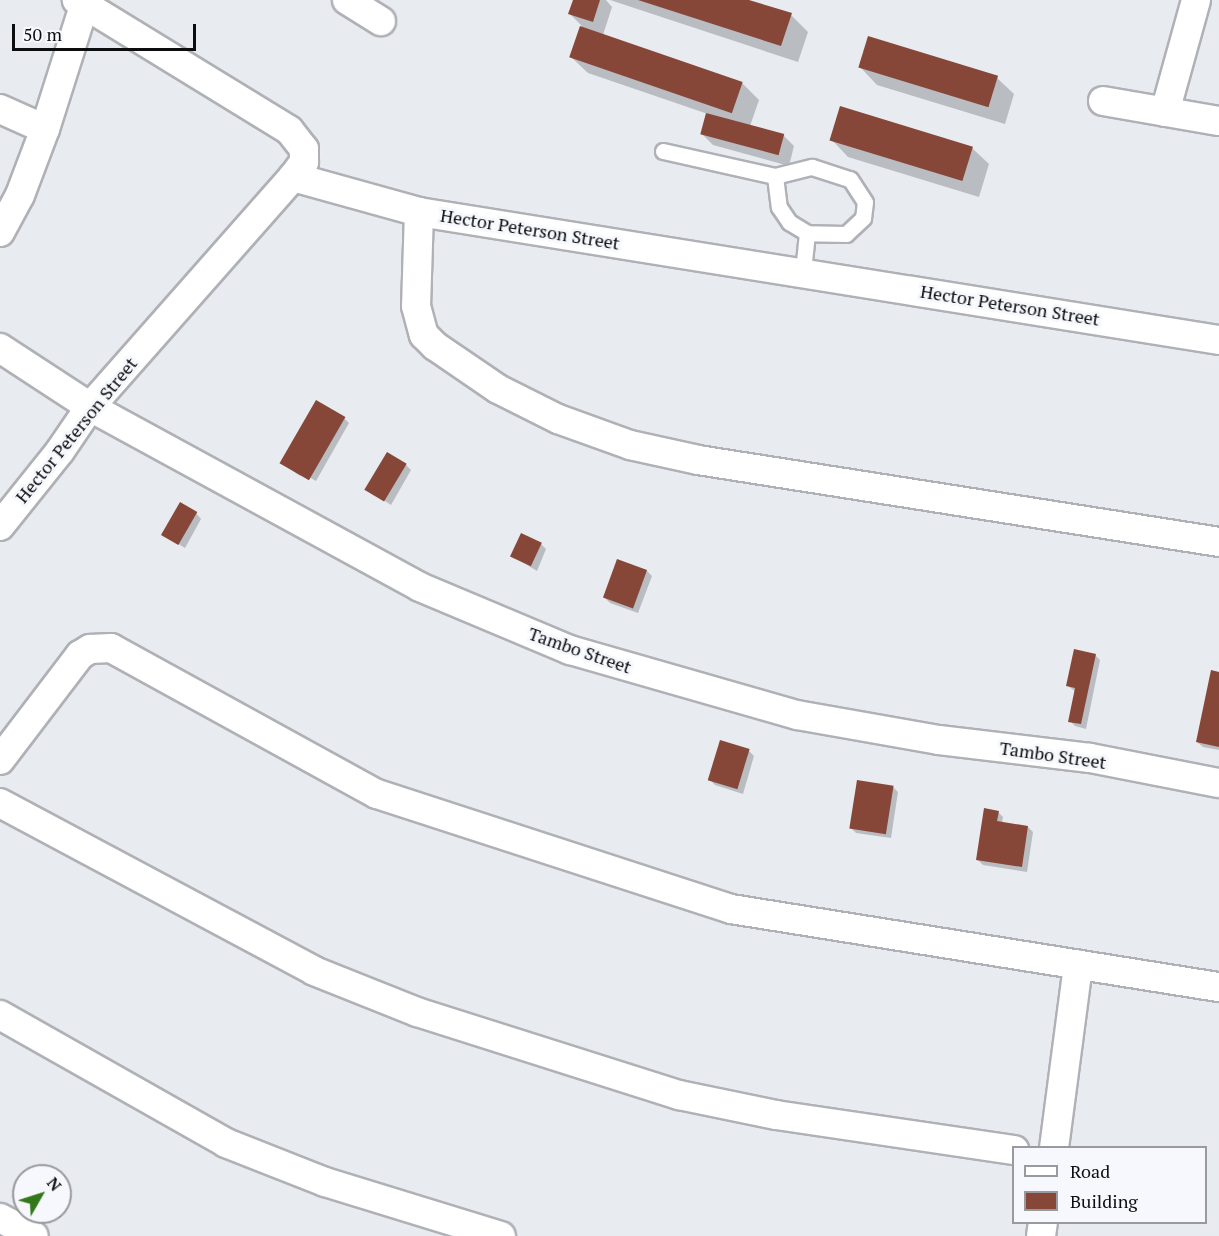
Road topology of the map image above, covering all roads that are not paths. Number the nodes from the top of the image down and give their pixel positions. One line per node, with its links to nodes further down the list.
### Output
1 (347, 0): 4 (street)
2 (1196, 0): 7 (street)
3 (82, 1): 9 (street); 12 (street)
4 (381, 21)
5 (1103, 101): 7 (street)
6 (0, 109): 9 (street)
7 (1165, 112): 8 (street)
8 (1219, 121)
9 (45, 129): 14 (street)
10 (663, 151): 11 (lane)
11 (775, 176): 15 (lane); 15 (lane)
12 (293, 177): 13 (street, Hector Peterson Street); 19 (street, Hector Peterson Street)
13 (419, 212): 16 (street, Hector Peterson Street); 21 (street)
14 (0, 232)
15 (807, 233): 16 (lane)
16 (803, 272): 17 (street, Hector Peterson Street)
17 (1219, 340)
18 (0, 348): 19 (street, Tambo Street)
19 (90, 406): 20 (street, Hector Peterson Street); 23 (street, Tambo Street)
20 (0, 526)
21 (1219, 542)
22 (0, 760): 25 (street)
23 (1219, 783)
24 (0, 803): 29 (street)
25 (1078, 965): 26 (street); 28 (street)
26 (1219, 987)
27 (0, 1015): 32 (street)
28 (1054, 1146)
29 (1012, 1150)
30 (0, 1218): 31 (street)
31 (34, 1236)
32 (501, 1236)

